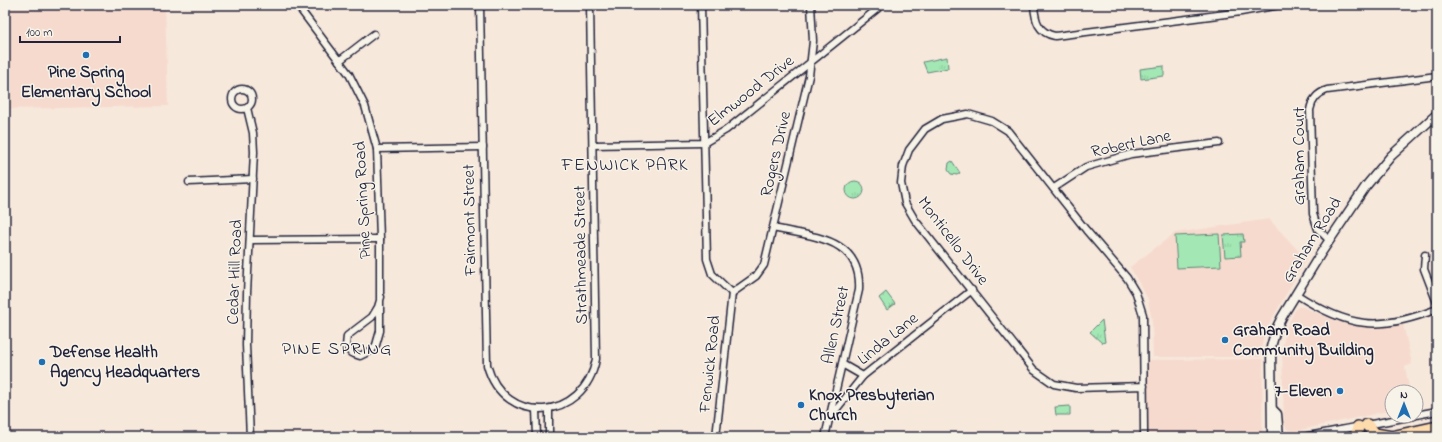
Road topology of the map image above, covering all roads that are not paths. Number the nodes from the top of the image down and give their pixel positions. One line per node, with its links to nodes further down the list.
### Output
1 (297, 5): 10 (street, Pine Spring Road)
2 (480, 5): 20 (street, Fairmont Street)
3 (590, 5): 19 (street, Strathmeade Street)
4 (701, 5): 17 (street)
5 (810, 5): 11 (street, Rogers Drive)
6 (882, 5): 11 (street, Elmwood Drive)
7 (1034, 5): 8 (street)
8 (1280, 5)
9 (374, 34): 10 (street)
10 (340, 61): 21 (street, Pine Spring Road)
11 (811, 62): 17 (street, Elmwood Drive); 25 (street, Rogers Drive)
12 (1437, 76): 14 (street, Graham Court)
13 (1309, 92): 14 (street)
14 (1315, 97): 28 (street, Graham Court)
15 (247, 108): 22 (street, Cedar Hill Road)
16 (1437, 114): 28 (street, Graham Road)
17 (704, 143): 19 (street, Elmwood Drive); 31 (street)
18 (1219, 143): 24 (street, Robert Lane)
19 (593, 145): 40 (street, Strathmeade Street)
20 (483, 147): 21 (street); 39 (street, Fairmont Street)
21 (377, 149): 26 (street, Pine Spring Road)
22 (253, 179): 23 (street); 27 (street, Cedar Hill Road)
23 (189, 182)
24 (1054, 188): 30 (street, Monticello Drive); 38 (street, Monticello Drive)
25 (773, 228): 31 (street, Rogers Drive); 36 (street, Allen Street)
26 (380, 239): 27 (street); 33 (street, Pine Spring Road)
27 (250, 240): 48 (street, Cedar Hill Road)
28 (1329, 240): 32 (street, Graham Road)
29 (1425, 255): 34 (street)
30 (972, 290): 37 (street, Linda Lane); 38 (street, Monticello Drive)
31 (732, 293): 51 (street, Fenwick Road)
32 (1296, 294): 35 (street); 41 (street, Graham Road)
33 (381, 297): 33 (street, Pine Spring Road)
34 (1437, 303)
35 (1437, 309)
36 (842, 364): 37 (street); 44 (street, Allen Street)
37 (863, 376): 44 (street, Linda Lane)
38 (1144, 386): 53 (street, Monticello Drive)
39 (536, 409): 40 (street, Fairmont Street); 49 (street)
40 (548, 409): 50 (street)
41 (1273, 410): 54 (street, Graham Road); 55 (street, Graham Road)
42 (1437, 411): 43 (street)
43 (1424, 414)
44 (830, 417): 52 (street, Allen Street)
45 (1384, 424): 47 (street)
46 (1437, 427): 57 (highway)
47 (1360, 430): 56 (street); 57 (highway)
48 (250, 437)
49 (537, 437)
50 (549, 437)
51 (716, 437)
52 (825, 437)
53 (1144, 437)
54 (1272, 437)
55 (1279, 437)
56 (1303, 437)
57 (1391, 437)

